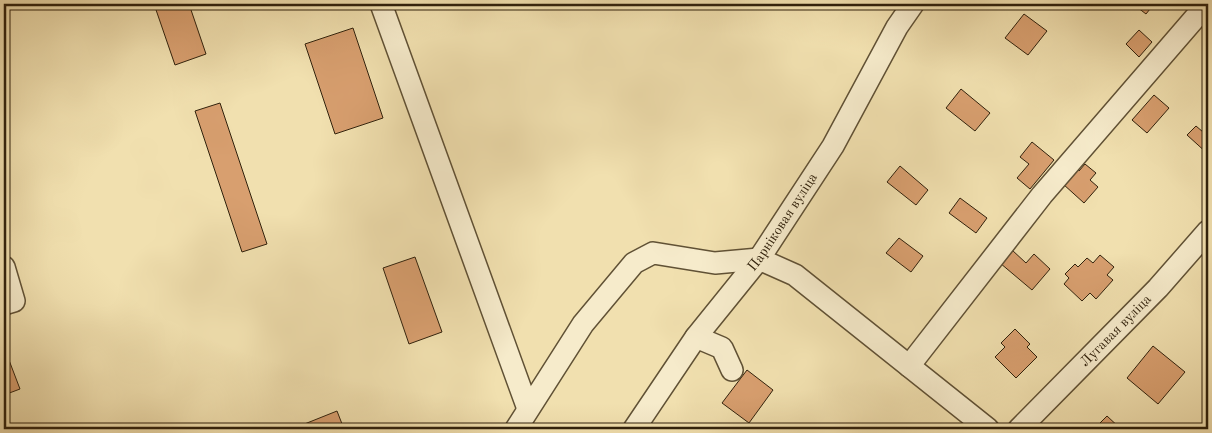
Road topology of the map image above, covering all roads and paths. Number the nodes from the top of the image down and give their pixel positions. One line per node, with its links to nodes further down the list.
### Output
1 (381, 4): 11 (street)
2 (913, 4): 5 (street, Парніковая вуліца)
3 (1207, 4): 9 (street)
4 (1208, 230): 15 (street, Лугавая вуліца)
5 (759, 259): 8 (street, Парніковая вуліца); 9 (street); 11 (street)
6 (4, 267): 7 (street)
7 (4, 304)
8 (696, 337): 10 (street); 13 (street, Парніковая вуліца)
9 (909, 366): 14 (street)
10 (732, 370)
11 (528, 409): 12 (street)
12 (516, 429)
13 (634, 429)
14 (988, 429)
15 (1019, 429)

